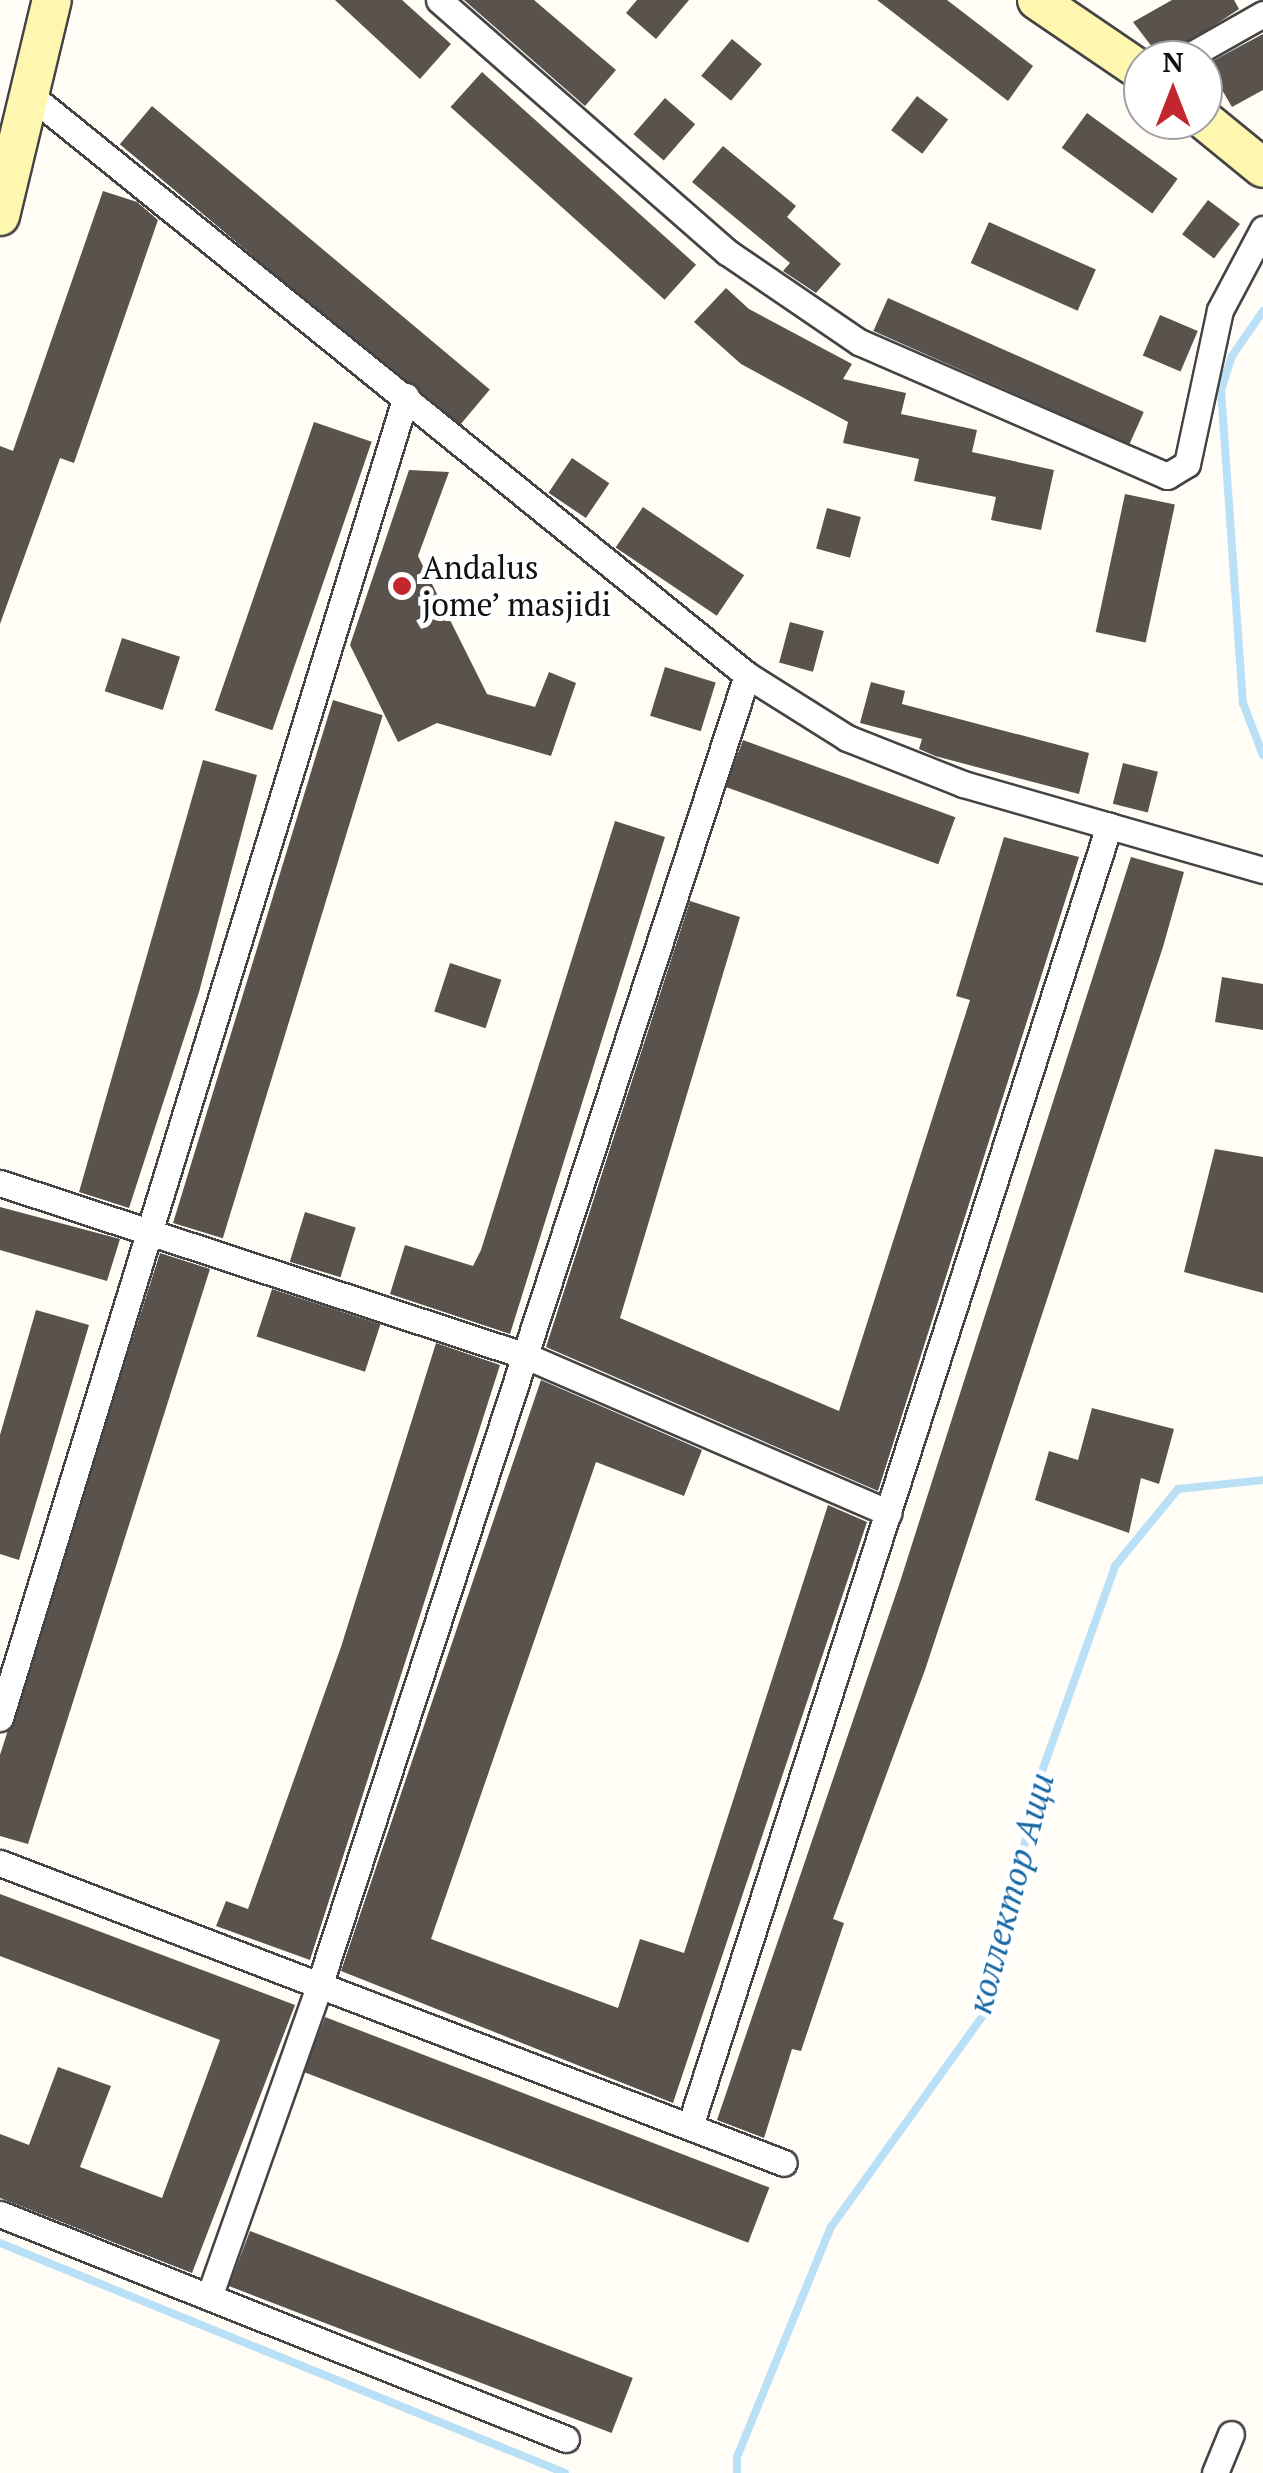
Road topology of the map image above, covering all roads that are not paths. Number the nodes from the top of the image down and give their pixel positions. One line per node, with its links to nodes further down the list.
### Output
1 (52, 0): 7 (street)
2 (438, 0): 11 (street)
3 (1037, 0): 6 (street)
4 (1263, 14): 5 (street)
5 (1217, 40)
6 (1123, 58)
7 (30, 95): 10 (street); 12 (street)
8 (1223, 135): 9 (street)
9 (1263, 168)
10 (0, 216)
11 (1263, 229)
12 (406, 396): 13 (street); 17 (street)
13 (746, 675): 14 (street); 18 (street)
14 (1109, 826): 15 (street); 19 (street)
15 (1263, 870)
16 (0, 1183): 17 (street)
17 (153, 1234): 18 (street); 20 (street)
18 (526, 1356): 19 (street); 22 (street)
19 (888, 1512): 23 (street)
20 (0, 1718)
21 (0, 1863): 22 (street)
22 (320, 1983): 23 (street); 26 (street)
23 (691, 2123): 24 (street)
24 (784, 2163)
25 (0, 2214): 26 (street)
26 (209, 2297): 28 (street)
27 (1231, 2434): 29 (street)
28 (566, 2439)
29 (1215, 2473)

